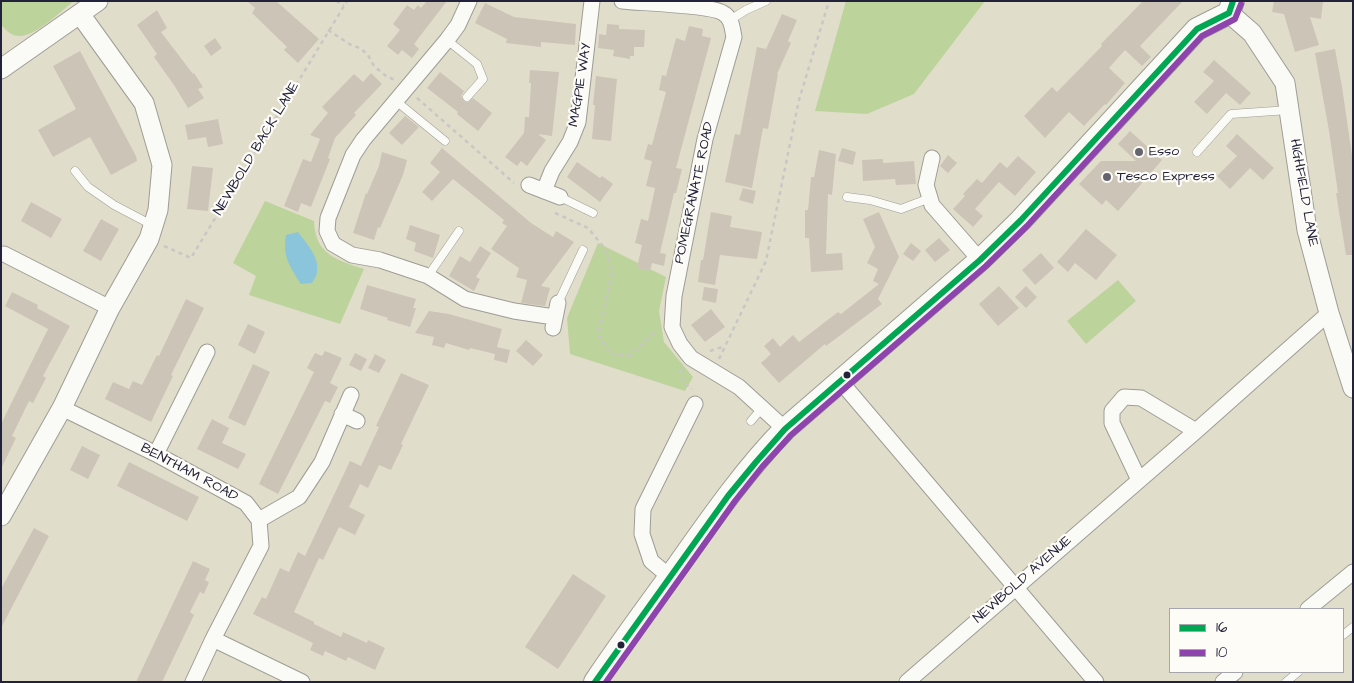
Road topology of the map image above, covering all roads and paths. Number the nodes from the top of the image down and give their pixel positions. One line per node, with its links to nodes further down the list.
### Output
1 (98, 1): 11 (street)
2 (336, 1): 9 (path)
3 (346, 1): 9 (path, NEWBOLD BACK LANE)
4 (469, 1): 14 (street)
5 (592, 1): 25 (street, MAGPIE WAY)
6 (622, 1): 12 (street)
7 (766, 1): 12 (lane)
8 (829, 1): 42 (path)
9 (344, 4): 13 (path, NEWBOLD BACK LANE)
10 (1232, 7): 19 (street, HIGHFIELD LANE); 35 (main road)
11 (80, 14): 15 (street); 32 (street)
12 (730, 20): 40 (street, POMEGRANATE ROAD)
13 (328, 30): 16 (path); 32 (path, NEWBOLD BACK LANE)
14 (447, 40): 16 (street); 17 (lane)
15 (4, 61)
16 (405, 88): 18 (street); 24 (path)
17 (467, 97)
18 (396, 101): 20 (lane); 36 (street)
19 (1289, 110): 21 (lane); 38 (street, HIGHFIELD LANE)
20 (445, 141)
21 (1197, 152)
22 (932, 158): 28 (street)
23 (75, 171): 32 (lane)
24 (523, 185): 25 (street)
25 (544, 191): 26 (street)
26 (560, 197): 30 (lane)
27 (847, 197): 28 (lane)
28 (930, 198): 35 (street)
29 (553, 211): 40 (path)
30 (593, 213)
31 (459, 231): 36 (lane)
32 (151, 232): 37 (street)
33 (583, 250): 39 (lane)
34 (4, 254): 37 (street)
35 (980, 260): 43 (main road)
36 (428, 276): 39 (street)
37 (110, 308): 48 (street)
38 (1329, 313): 44 (street, HIGHFIELD LANE); 53 (street, NEWBOLD AVENUE)
39 (555, 316)
40 (672, 327): 47 (street)
41 (207, 352): 54 (street)
42 (719, 360)
43 (841, 382): 52 (main road); 60 (street)
44 (1353, 388)
45 (351, 395): 49 (street)
46 (695, 404): 59 (street)
47 (762, 407): 51 (lane); 52 (street)
48 (62, 408): 54 (street, BENTHAM ROAD); 56 (street)
49 (342, 414): 50 (street); 57 (street)
50 (357, 420)
51 (751, 421)
52 (785, 429): 59 (main road)
53 (1196, 431): 55 (street, NEWBOLD AVENUE); 55 (street)
54 (156, 454): 57 (street, BENTHAM ROAD)
55 (1139, 480): 60 (street, NEWBOLD AVENUE)
56 (1, 516)
57 (259, 520): 62 (street)
58 (1353, 572): 61 (street)
59 (670, 577): 67 (main road)
60 (1015, 586): 68 (street, NEWBOLD AVENUE); 69 (street)
61 (1309, 608)
62 (212, 640): 65 (street); 66 (street)
63 (1234, 673): 70 (street)
64 (1295, 673): 71 (lane)
65 (193, 682)
66 (302, 682)
67 (595, 682)
68 (907, 682)
69 (1096, 682)
70 (1223, 682)
71 (1286, 682)

